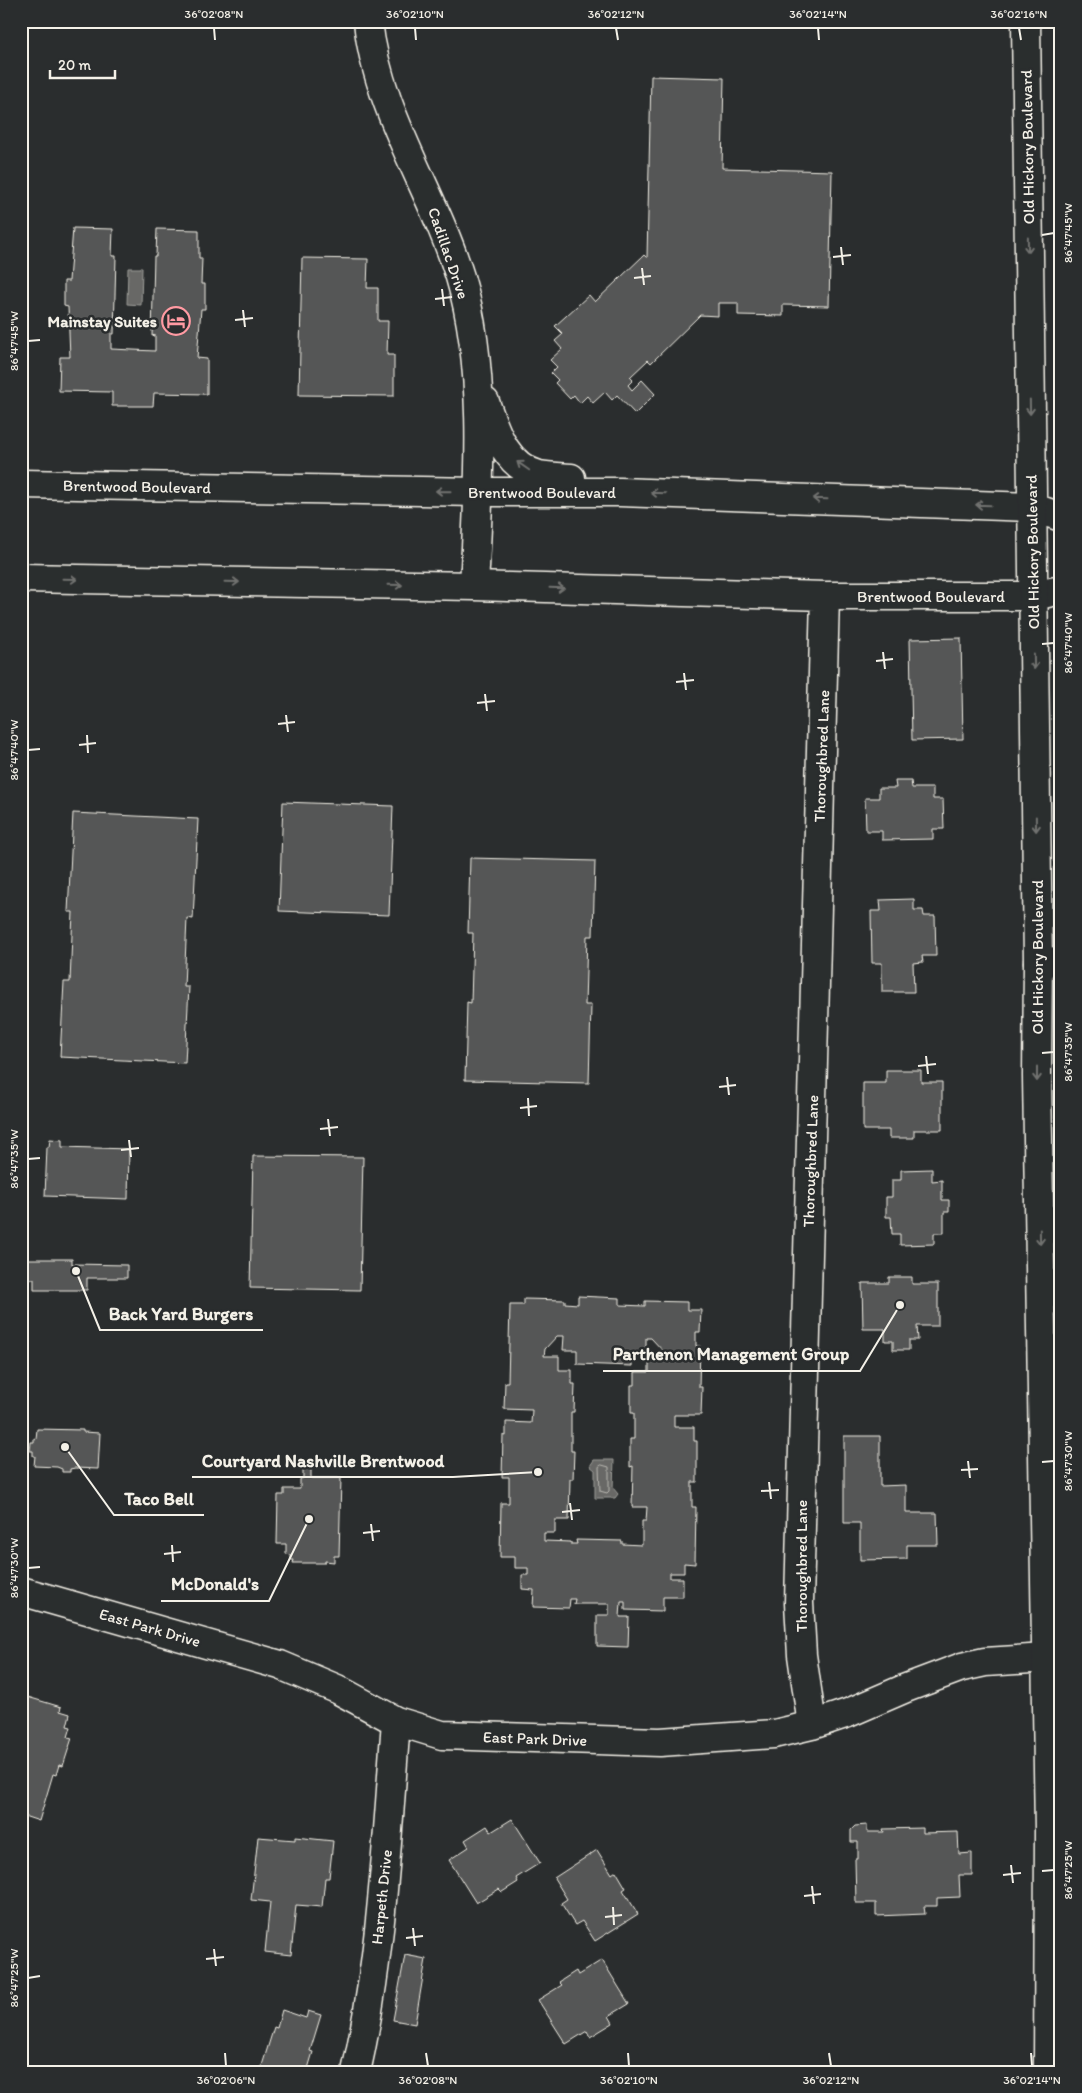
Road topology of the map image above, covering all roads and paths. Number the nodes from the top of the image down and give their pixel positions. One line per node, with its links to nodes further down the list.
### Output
1 (368, 21): 3 (street, Cadillac Drive)
2 (1026, 21): 7 (street, Old Hickory Boulevard, one-way to 7)
3 (476, 377): 5 (street, Cadillac Drive); 6 (street, one-way to 3)
4 (21, 484): 5 (street, Brentwood Boulevard, one-way to 4)
5 (479, 492): 6 (street, Brentwood Boulevard); 10 (street, Cadillac Drive)
6 (620, 492): 7 (street, Brentwood Boulevard, one-way to 6)
7 (1031, 507): 8 (street, Brentwood Boulevard); 13 (street, Old Hickory Boulevard)
8 (1061, 516)
9 (21, 578): 10 (street, Brentwood Boulevard, one-way to 10)
10 (474, 586): 12 (street, Brentwood Boulevard, one-way to 12)
11 (1061, 590): 13 (street, Brentwood Boulevard)
12 (825, 596): 13 (street, Brentwood Boulevard); 18 (street, Thoroughbred Lane)
13 (1033, 596): 14 (street, Old Hickory Boulevard, one-way to 14)
14 (1049, 962): 16 (street, Old Hickory Boulevard, one-way to 16)
15 (21, 1591): 17 (street, East Park Drive)
16 (1054, 1657): 18 (street, East Park Drive); 20 (street, Old Hickory Boulevard)
17 (396, 1721): 18 (street, East Park Drive); 19 (street, Harpeth Drive)
18 (812, 1725)
19 (356, 2072)
20 (1048, 2072)

